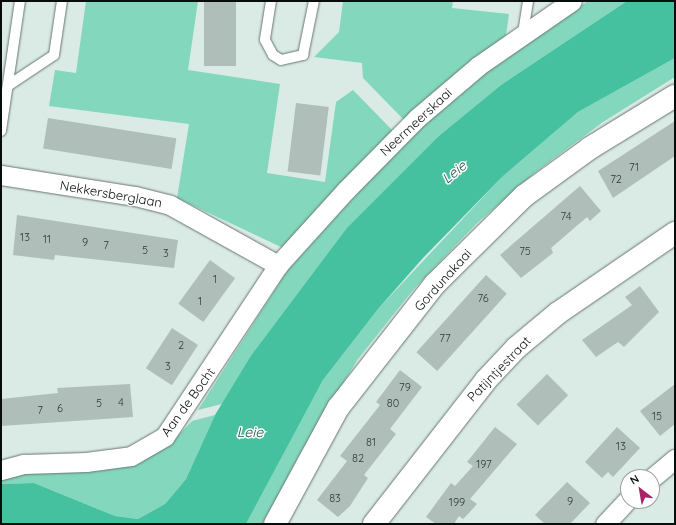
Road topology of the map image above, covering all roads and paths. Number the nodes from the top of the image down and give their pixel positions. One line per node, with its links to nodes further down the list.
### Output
1 (20, 1): 8 (lane)
2 (62, 1): 8 (lane)
3 (271, 1): 4 (lane)
4 (314, 1)
5 (528, 1): 7 (lane)
6 (569, 2): 7 (street, Neermeerskaai)
7 (523, 33): 13 (street, Neermeerskaai)
8 (9, 85): 10 (lane)
9 (675, 96): 18 (street, Gordunakaai)
10 (1, 131)
11 (1, 175): 13 (street, Nekkersberglaan)
12 (675, 234): 19 (street, Patijntjestraat)
13 (278, 265): 15 (street, Aan de Bocht)
14 (675, 459): 16 (street)
15 (1, 470)
16 (660, 471)
17 (620, 508): 20 (street)
18 (275, 524)
19 (374, 524)
20 (605, 524)

